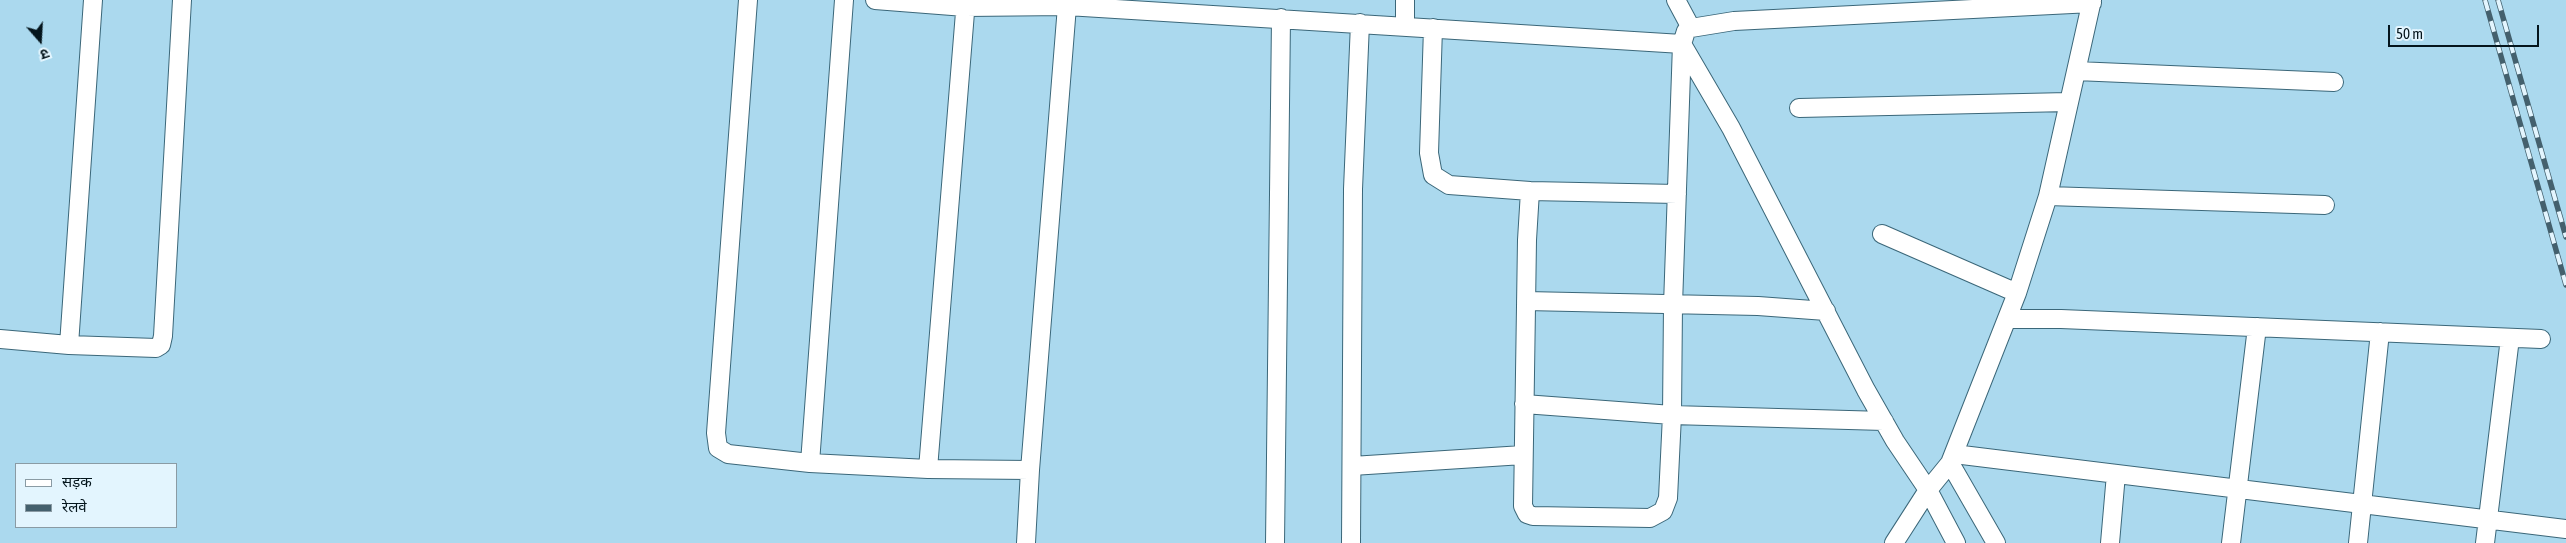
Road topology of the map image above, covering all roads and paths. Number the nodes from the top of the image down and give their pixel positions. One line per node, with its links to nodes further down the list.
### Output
1 (93, 0): 38 (street)
2 (182, 0): 38 (street)
3 (748, 0): 43 (street)
4 (844, 0): 43 (street)
5 (876, 0): 9 (street)
6 (1405, 0): 15 (street)
7 (1676, 0): 17 (street)
8 (2092, 2): 17 (street); 19 (street)
9 (966, 3): 11 (street); 45 (street)
10 (1085, 4): 11 (street); 12 (street)
11 (1067, 6): 46 (street)
12 (1221, 8): 13 (street)
13 (1281, 18): 14 (street); 55 (street)
14 (1360, 23): 15 (street); 44 (street)
15 (1405, 26): 16 (street)
16 (1433, 28): 18 (street); 23 (street)
17 (1691, 28): 18 (street)
18 (1682, 44): 24 (street); 31 (street)
19 (2076, 71): 20 (street); 21 (street)
20 (2334, 82)
21 (2068, 102): 22 (street); 25 (street)
22 (1799, 108)
23 (1530, 191): 24 (street); 29 (street)
24 (1677, 194): 30 (street)
25 (2048, 196): 26 (street); 28 (street)
26 (2325, 205)
27 (1882, 234): 28 (street)
28 (2017, 293): 32 (street)
29 (1526, 301): 30 (street); 39 (street)
30 (1673, 306): 31 (street); 40 (street)
31 (1826, 311): 41 (street)
32 (2007, 319): 33 (street); 47 (street)
33 (2257, 327): 34 (street); 49 (street)
34 (2380, 332): 35 (street); 50 (street)
35 (2510, 338): 37 (street); 51 (street)
36 (0, 339): 38 (street)
37 (2541, 339)
38 (69, 345)
39 (1524, 404): 40 (street); 42 (street)
40 (1672, 415): 41 (street); 42 (street)
41 (1884, 421): 47 (street)
42 (1523, 455): 44 (street)
43 (810, 463): 45 (street)
44 (1352, 466): 56 (street)
45 (928, 469): 46 (street)
46 (1030, 470): 54 (street)
47 (1942, 473): 48 (street); 53 (street); 57 (street); 58 (street)
48 (2116, 474): 49 (street); 59 (street)
49 (2237, 488): 50 (street); 60 (street)
50 (2362, 503): 51 (street); 61 (street)
51 (2488, 518): 52 (street); 62 (street)
52 (2566, 529)
53 (1900, 540)
54 (1026, 543)
55 (1275, 543)
56 (1351, 543)
57 (1956, 543)
58 (1996, 543)
59 (2110, 543)
60 (2231, 543)
61 (2358, 543)
62 (2485, 543)

